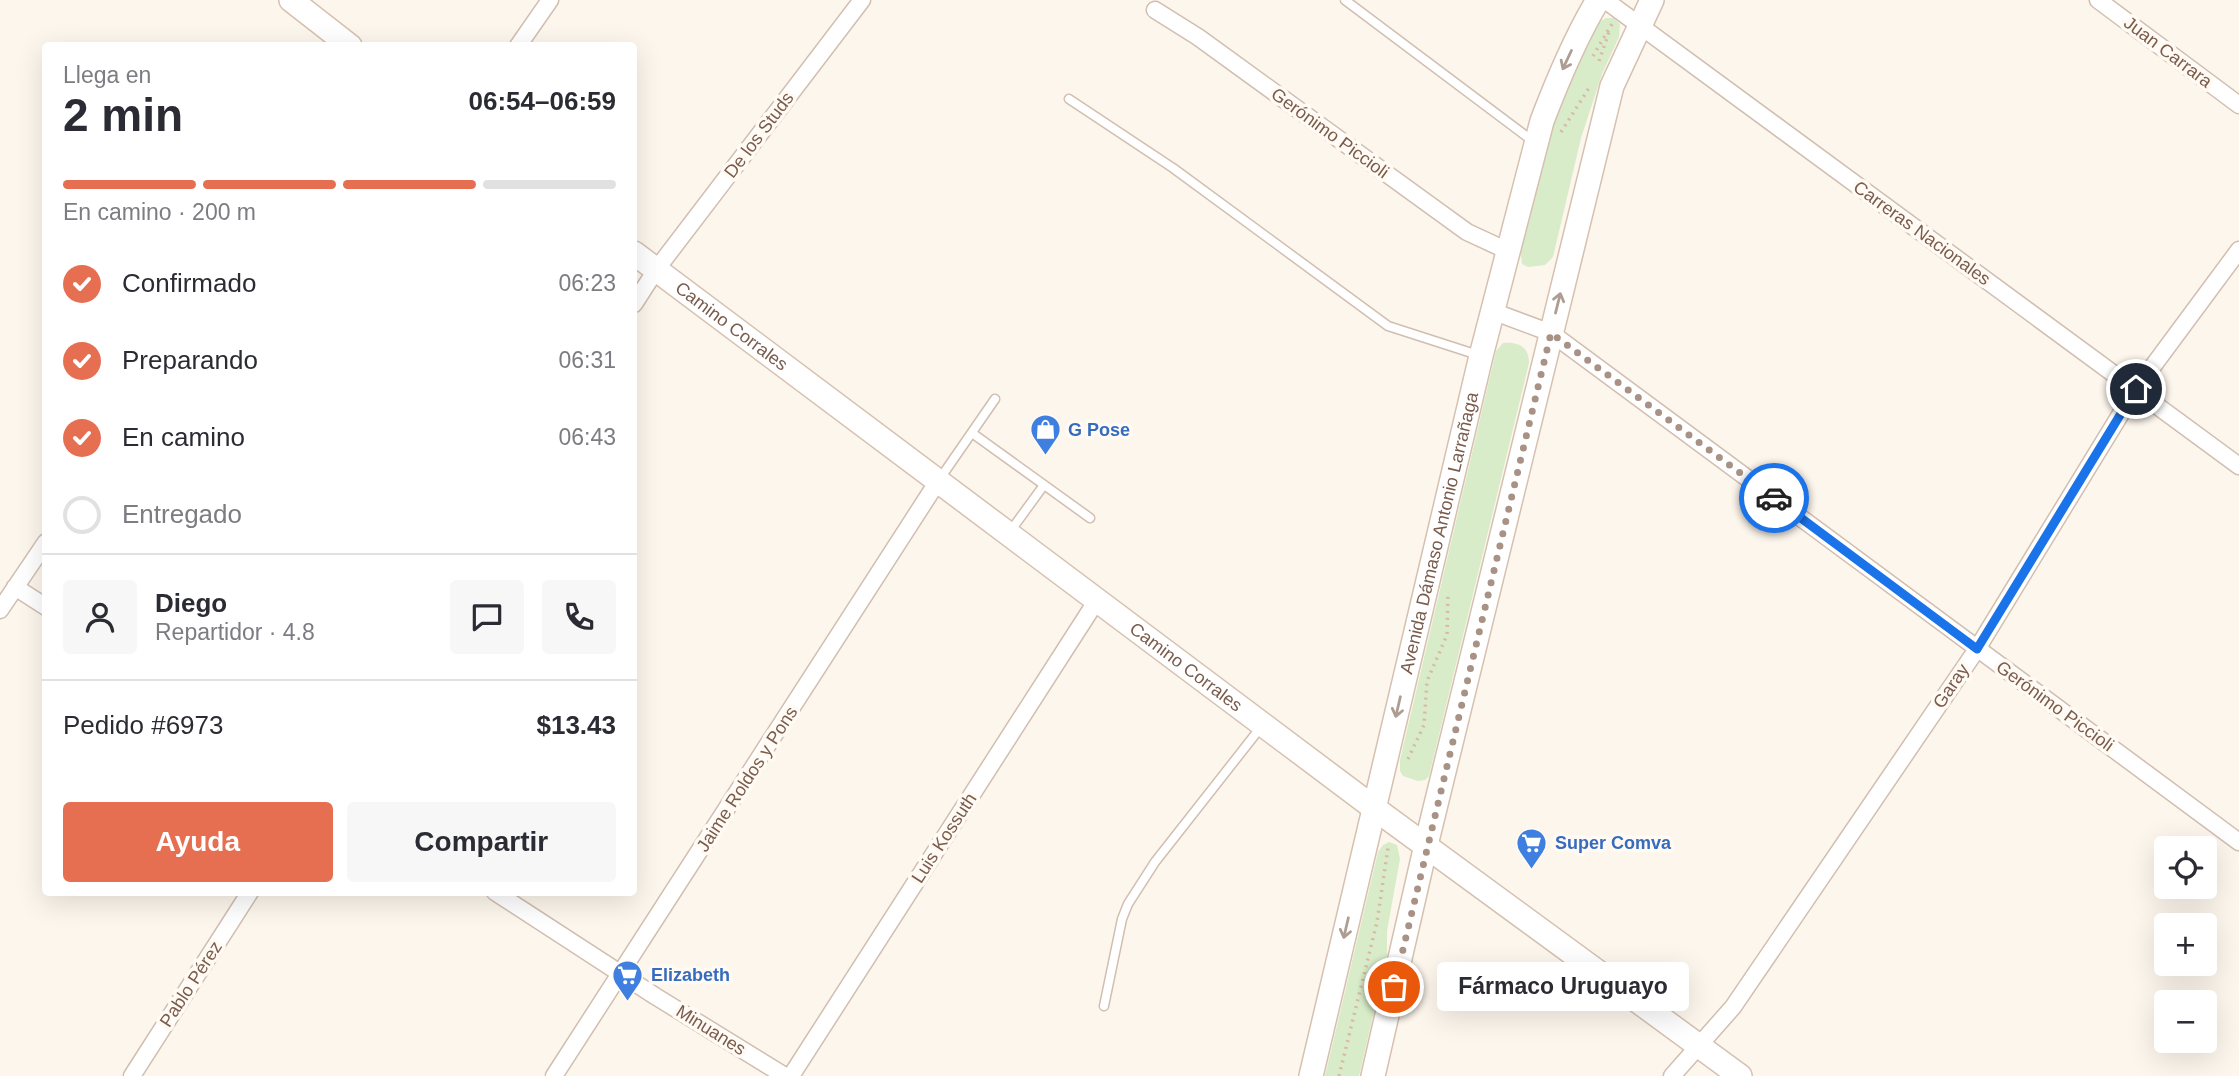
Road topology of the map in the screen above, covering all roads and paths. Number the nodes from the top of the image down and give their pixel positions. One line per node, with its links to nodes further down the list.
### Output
1 (291, 0): 12 (street)
2 (550, 0): 13 (street)
3 (862, 0): 23 (street, De los Studs)
4 (1345, 0): 19 (lane)
5 (1598, 0): 19 (street, Avenida Dámaso Antonio Larrañaga, one-way to 19)
6 (1605, 0): 11 (street, Carreras Nacionales)
7 (1652, 0): 11 (street)
8 (2098, 0): 17 (street, Juan Carrara)
9 (1155, 10): 21 (street, Gerónimo Piccioli)
10 (1612, 23): 14 (path)
11 (1639, 25): 26 (street, one-way to 11); 28 (street, Carreras Nacionales)
12 (345, 42)
13 (521, 42)
14 (1598, 62)
15 (1589, 89): 18 (path)
16 (1069, 99): 27 (lane)
17 (2239, 105)
18 (1561, 133)
19 (1536, 144): 21 (street, Avenida Dámaso Antonio Larrañaga)
20 (2239, 250): 28 (street, Garay)
21 (1508, 251): 25 (street, Avenida Dámaso Antonio Larrañaga)
22 (637, 255): 23 (street, Camino Corrales)
23 (656, 270): 24 (street); 32 (street, Camino Corrales)
24 (637, 299)
25 (1492, 311): 26 (street, Gerónimo Piccioli); 27 (street, Avenida Dámaso Antonio Larrañaga)
26 (1551, 333): 42 (street, Gerónimo Piccioli); 47 (street)
27 (1481, 356): 45 (street, Avenida Dámaso Antonio Larrañaga, one-way to 45)
28 (2136, 389): 31 (street, Carreras Nacionales); 42 (street, Garay)
29 (995, 399): 30 (lane)
30 (972, 433): 32 (lane); 33 (lane)
31 (2239, 466)
32 (938, 481): 35 (street, Camino Corrales); 50 (street, Jaime Roldos y Pons)
33 (1044, 485): 34 (lane); 35 (lane)
34 (1090, 518)
35 (1010, 533): 39 (street, Camino Corrales)
36 (42, 548): 38 (street)
37 (1451, 580): 44 (path)
38 (15, 587): 40 (street); 41 (street)
39 (1097, 600): 43 (street, Camino Corrales); 56 (street, Luis Kossuth)
40 (42, 604)
41 (0, 610)
42 (1977, 649): 46 (street, Gerónimo Piccioli); 52 (street, Garay)
43 (1263, 724): 45 (street, Camino Corrales); 51 (lane)
44 (1406, 765)
45 (1383, 814): 47 (street, Camino Corrales); 57 (street, Avenida Dámaso Antonio Larrañaga, one-way to 57); 58 (path)
46 (2239, 842)
47 (1426, 845): 52 (street, Camino Corrales); 59 (street)
48 (247, 896): 53 (street, Pablo Pérez)
49 (501, 896): 50 (street, Minuanes)
50 (621, 974): 54 (street, Jaime Roldos y Pons); 55 (street, Minuanes)
51 (1104, 1006)
52 (1699, 1045): 60 (street, Garay); 61 (street, Camino Corrales)
53 (132, 1076)
54 (554, 1076)
55 (785, 1076)
56 (791, 1076)
57 (1311, 1076)
58 (1339, 1076)
59 (1373, 1076)
60 (1672, 1076)
61 (1740, 1076)

